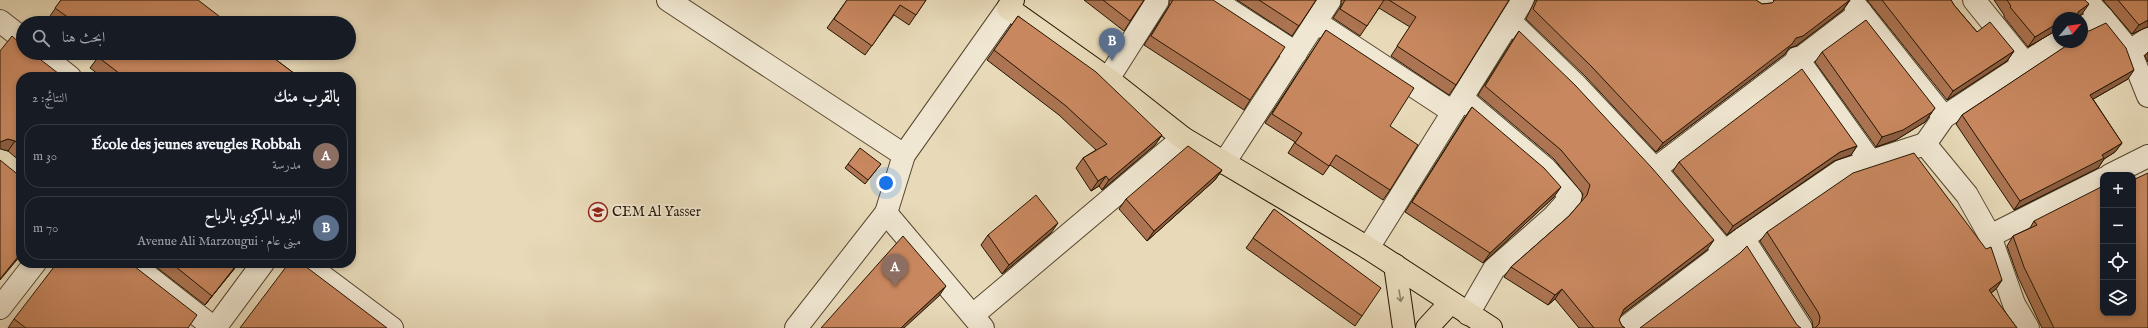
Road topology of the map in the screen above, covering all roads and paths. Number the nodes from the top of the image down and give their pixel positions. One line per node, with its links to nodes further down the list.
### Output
1 (668, 0): 31 (street)
2 (1158, 0): 25 (street)
3 (1214, 0): 20 (street)
4 (1330, 0): 14 (street)
5 (1757, 0): 6 (street)
6 (1762, 0)
7 (1974, 0): 23 (street)
8 (2086, 0): 12 (street)
9 (1011, 4): 25 (main road); 31 (street)
10 (1516, 6): 27 (street); 35 (street)
11 (1856, 6): 21 (street); 28 (street)
12 (2102, 17): 15 (street); 19 (street)
13 (0, 21): 16 (street)
14 (1316, 22): 20 (street); 27 (street)
15 (2088, 25)
16 (16, 34)
17 (2148, 39): 19 (street)
18 (2052, 46): 23 (street)
19 (2130, 51): 26 (street)
20 (1296, 53): 34 (street)
21 (1797, 58): 33 (street); 35 (street)
22 (49, 60): 24 (street)
23 (2024, 62): 28 (street)
24 (64, 72)
25 (1108, 79): 29 (main road)
26 (2148, 96)
27 (1458, 105): 41 (street); 49 (street)
28 (1944, 117): 30 (street)
29 (1183, 138): 34 (main road); 50 (street)
30 (1925, 144): 33 (street); 39 (street)
31 (904, 155): 38 (street)
32 (2148, 156): 36 (street)
33 (1871, 162): 40 (street)
34 (1224, 163): 41 (main road)
35 (1654, 169): 42 (street)
36 (2116, 172)
37 (2100, 181): 39 (street)
38 (886, 213): 50 (street); 53 (street)
39 (1990, 236): 59 (street)
40 (1743, 238): 42 (street); 58 (street)
41 (1368, 248): 43 (main road)
42 (1726, 253): 57 (street)
43 (1395, 265): 49 (main road); 54 (main road, one-way to 54)
44 (31, 268): 48 (street)
45 (137, 268): 51 (street)
46 (259, 268): 51 (street)
47 (312, 268): 52 (street)
48 (0, 308)
49 (1464, 311): 55 (main road); 56 (main road)
50 (978, 322)
51 (214, 328)
52 (392, 328)
53 (796, 328)
54 (1404, 328)
55 (1427, 328)
56 (1491, 328)
57 (1625, 328)
58 (1801, 328)
59 (2028, 328)

